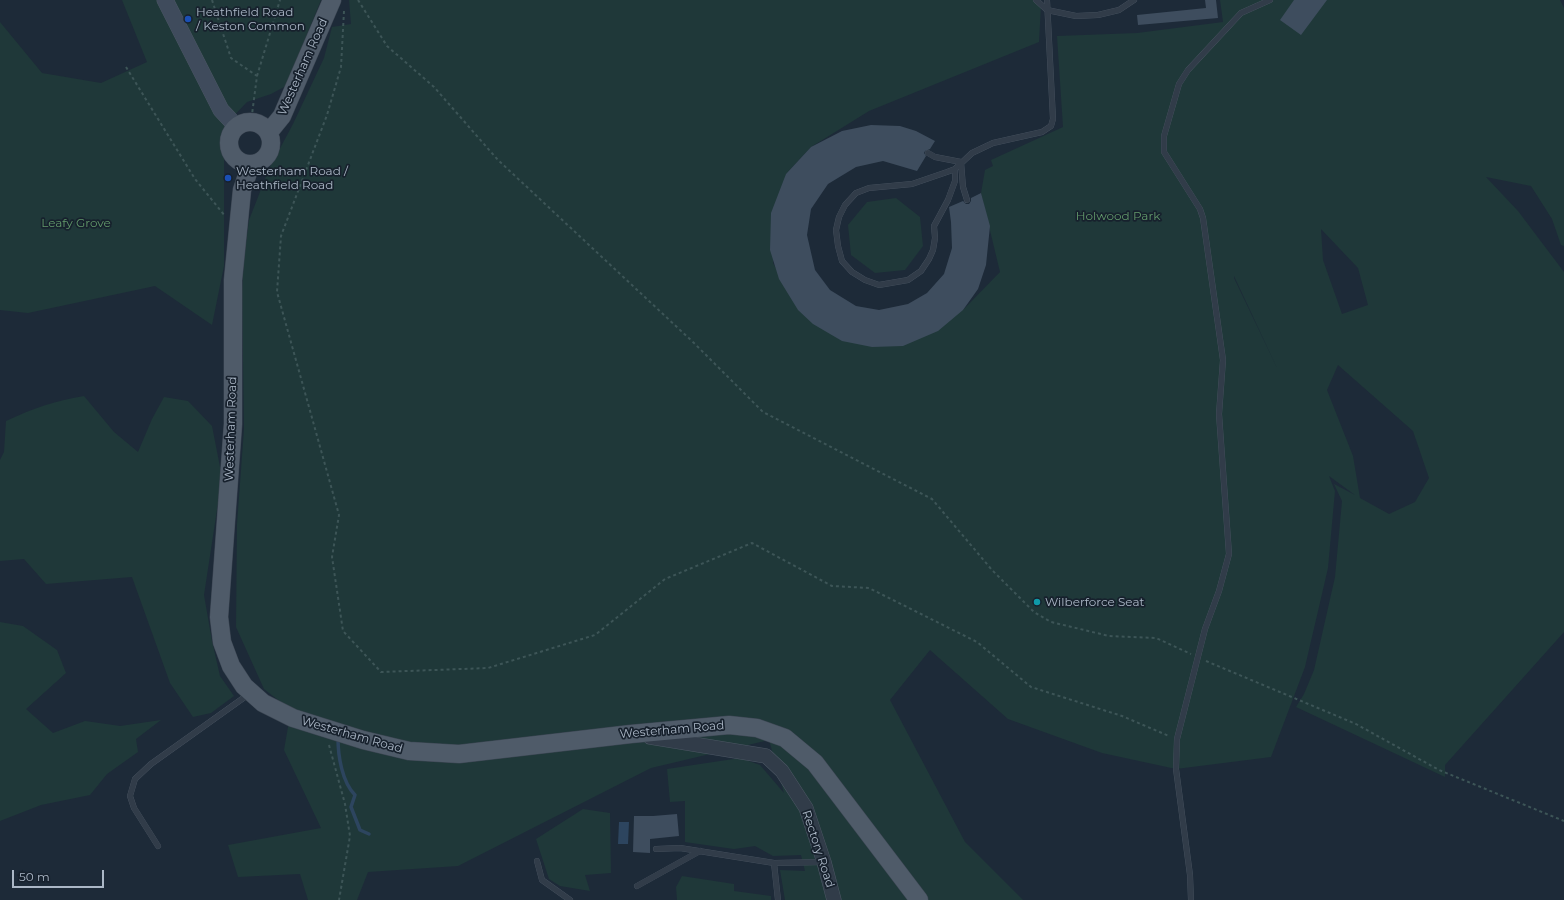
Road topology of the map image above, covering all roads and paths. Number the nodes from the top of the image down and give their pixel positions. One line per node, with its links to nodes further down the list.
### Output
1 (164, 0): 13 (main road)
2 (212, 0): 12 (path)
3 (280, 0): 12 (path)
4 (358, 0): 21 (path)
5 (1036, 0): 10 (lane)
6 (1047, 0): 10 (lane)
7 (1134, 0): 10 (lane)
8 (1270, 0): 21 (lane)
9 (338, 4): 14 (main road, Westerham Road); 24 (path)
10 (1047, 10): 16 (lane)
11 (126, 67): 20 (path)
12 (257, 76): 13 (path)
13 (244, 125): 14 (main road); 17 (main road)
14 (269, 132): 17 (main road)
15 (928, 153): 16 (lane)
16 (961, 162): 18 (lane); 19 (lane)
17 (251, 164): 20 (main road, Westerham Road)
18 (955, 169): 18 (lane)
19 (967, 200)
20 (238, 233): 22 (main road, Westerham Road)
21 (1198, 658): 24 (lane); 26 (path)
22 (251, 693): 23 (main road, Westerham Road); 27 (lane)
23 (631, 734): 31 (street, Rectory Road); 38 (main road, Westerham Road)
24 (1177, 739): 39 (lane)
25 (329, 745): 34 (path)
26 (1564, 820)
27 (158, 846)
28 (656, 849): 29 (lane)
29 (700, 851): 32 (lane); 33 (lane)
30 (537, 861): 35 (lane)
31 (824, 862): 32 (lane); 37 (street, Rectory Road)
32 (774, 863): 36 (lane)
33 (637, 886)
34 (339, 900)
35 (570, 900)
36 (778, 900)
37 (834, 900)
38 (919, 900)
39 (1191, 900)

